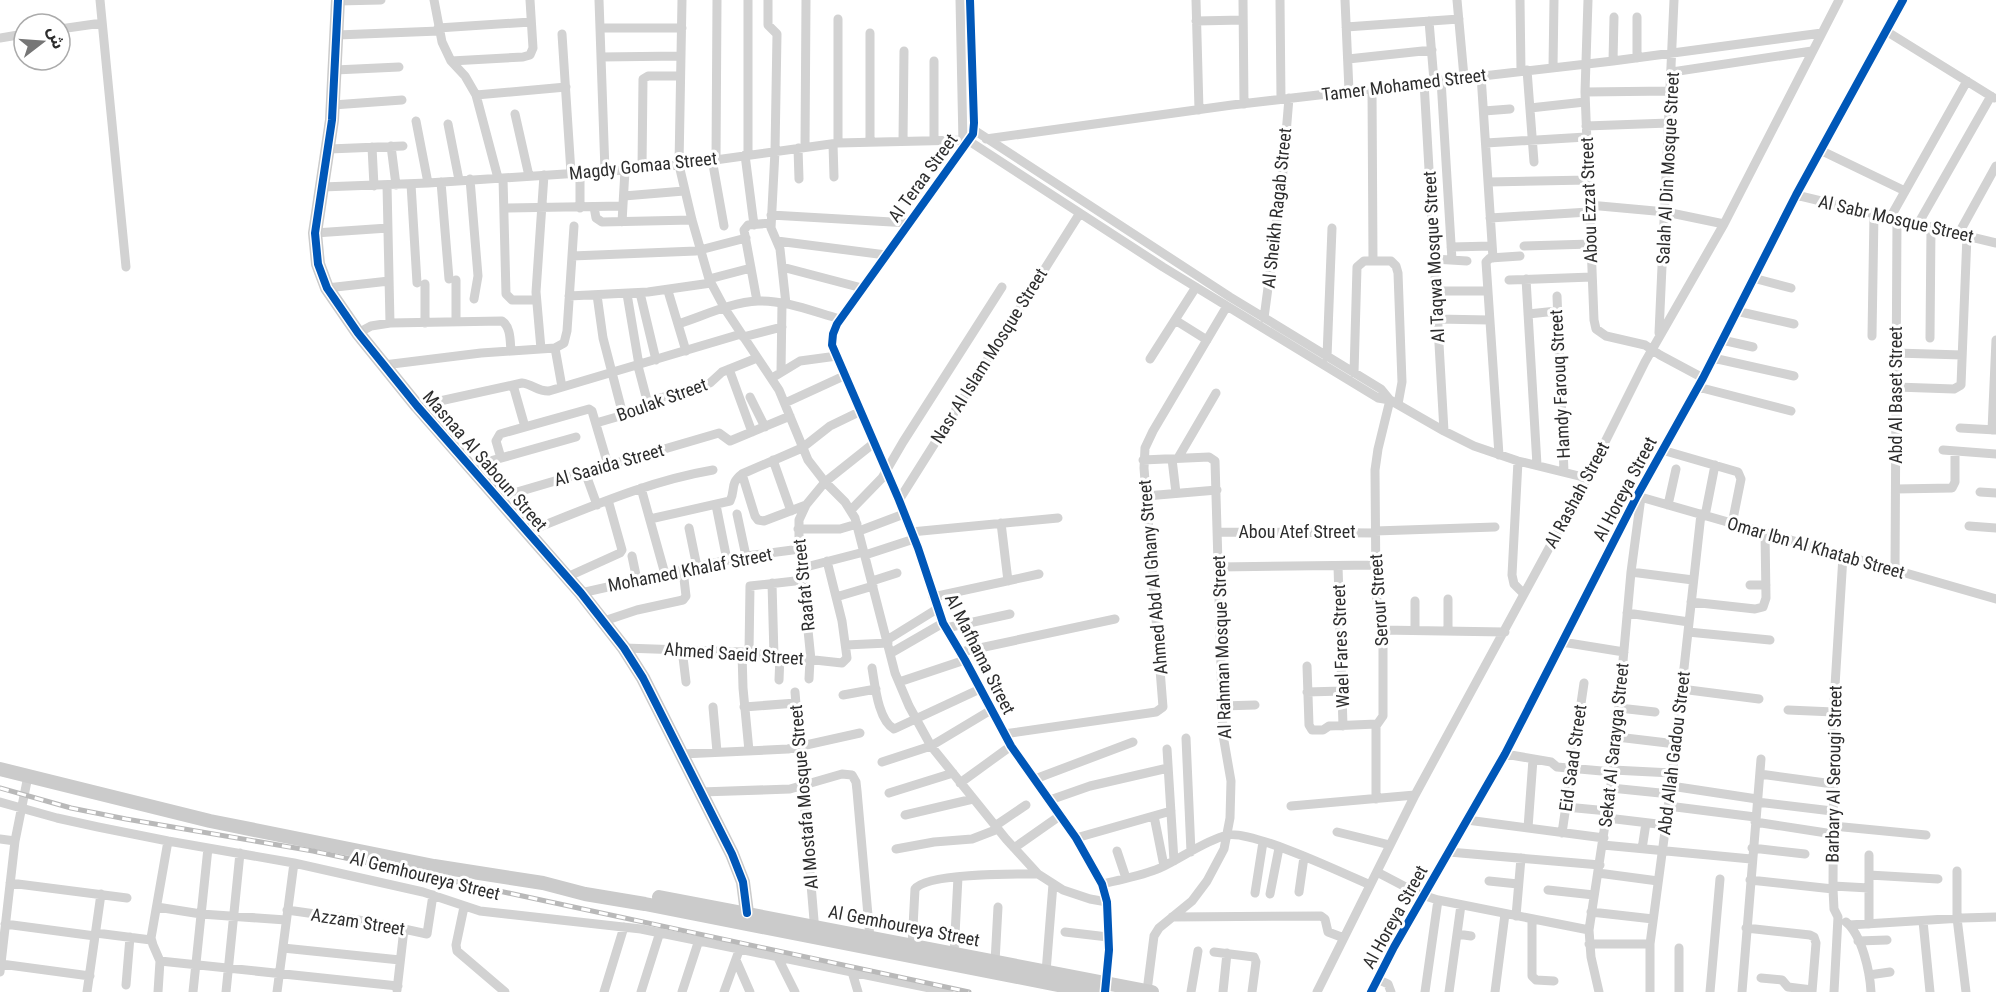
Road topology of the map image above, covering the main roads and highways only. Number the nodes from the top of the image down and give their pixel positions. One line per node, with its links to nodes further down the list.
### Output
1 (338, 1): 6 (main road, Masnaa Al Saboun Street)
2 (0, 762): 4 (main road, Al Gemhoureya Street)
3 (0, 769): 4 (main road, Al Gemhoureya Street)
4 (28, 776): 5 (main road, Al Gemhoureya Street)
5 (684, 907): 6 (main road, Al Gemhoureya Street); 7 (main road, Al Gemhoureya Street)
6 (747, 913): 7 (main road, Al Gemhoureya Street)
7 (815, 932): 8 (main road, Al Gemhoureya Street); 10 (main road, Al Gemhoureya Street)
8 (1106, 987): 9 (main road, Al Gemhoureya Street)
9 (1149, 991)
10 (1094, 992)

